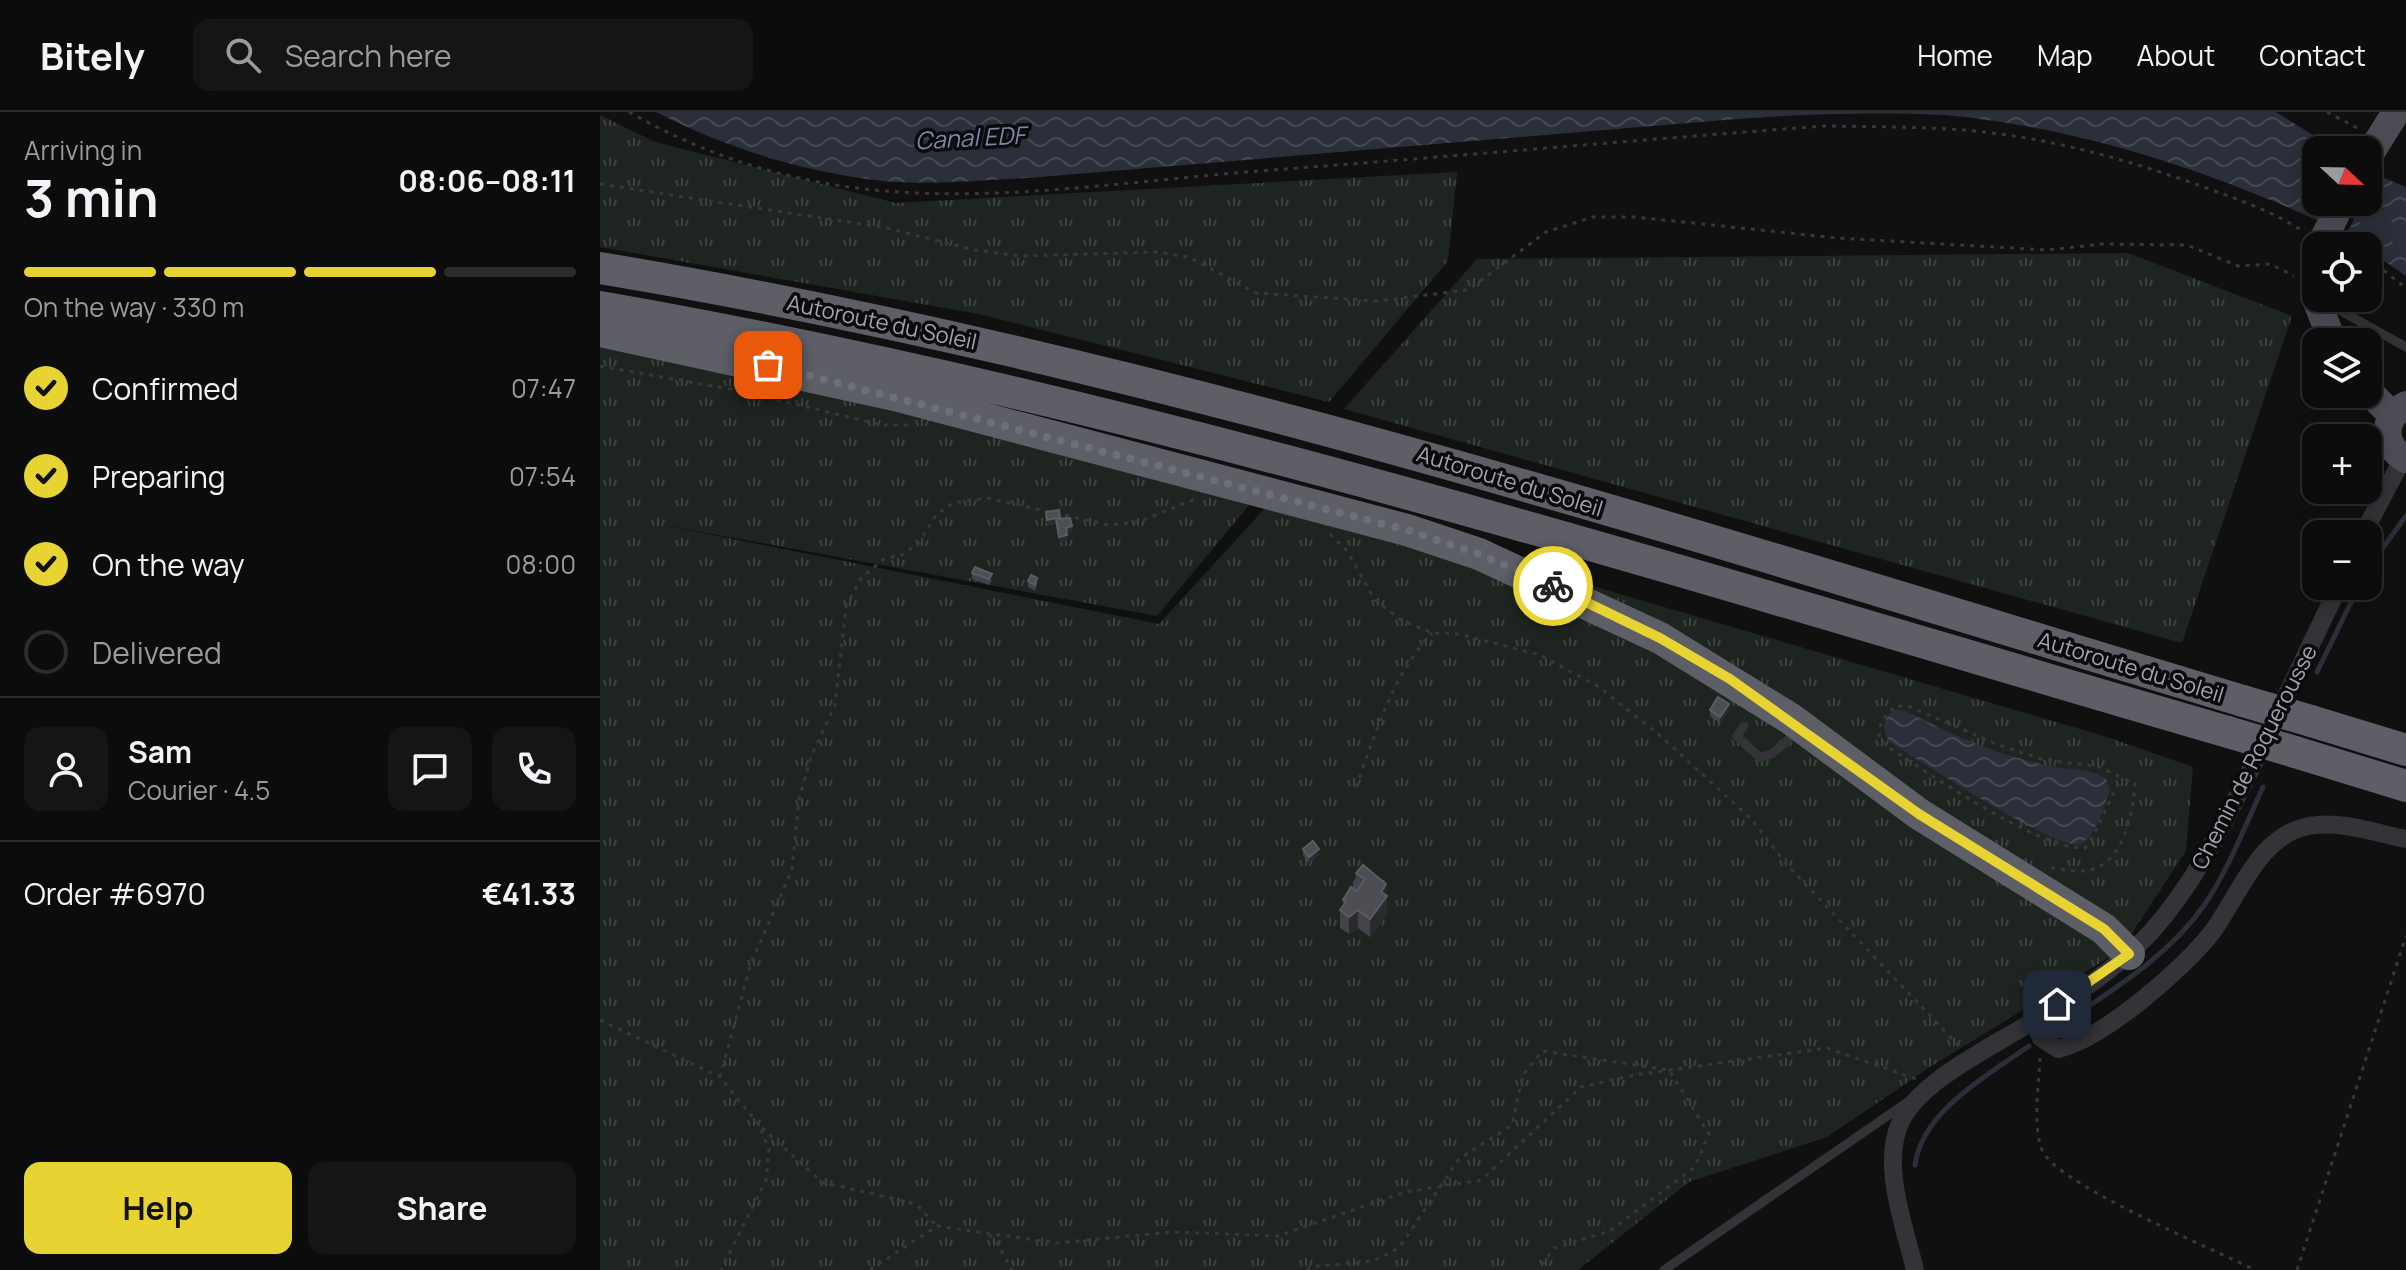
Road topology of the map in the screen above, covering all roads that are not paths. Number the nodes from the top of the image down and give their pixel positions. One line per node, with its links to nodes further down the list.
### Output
1 (2396, 112): 2 (main road)
2 (2374, 136)
3 (600, 268): 14 (highway, Autoroute du Soleil, bridge)
4 (600, 307): 15 (highway, Autoroute du Soleil, bridge)
5 (2343, 312): 7 (lane)
6 (600, 331): 13 (highway)
7 (2406, 347)
8 (2399, 410): 9 (main road)
9 (2404, 458): 10 (street)
10 (2371, 520)
11 (2332, 600): 17 (street, Chemin de Roquerousse)
12 (1744, 726): 13 (lane)
13 (1802, 728): 17 (highway)
14 (2406, 750)
15 (2406, 786)
16 (2406, 839): 18 (street)
17 (2129, 954): 18 (street, Chemin de Roquerousse)
18 (2037, 1030): 19 (street, Chemin de Roquerousse)
19 (1925, 1091): 20 (lane); 21 (street, Chemin de Roquerousse)
20 (1664, 1270)
21 (1915, 1270)

